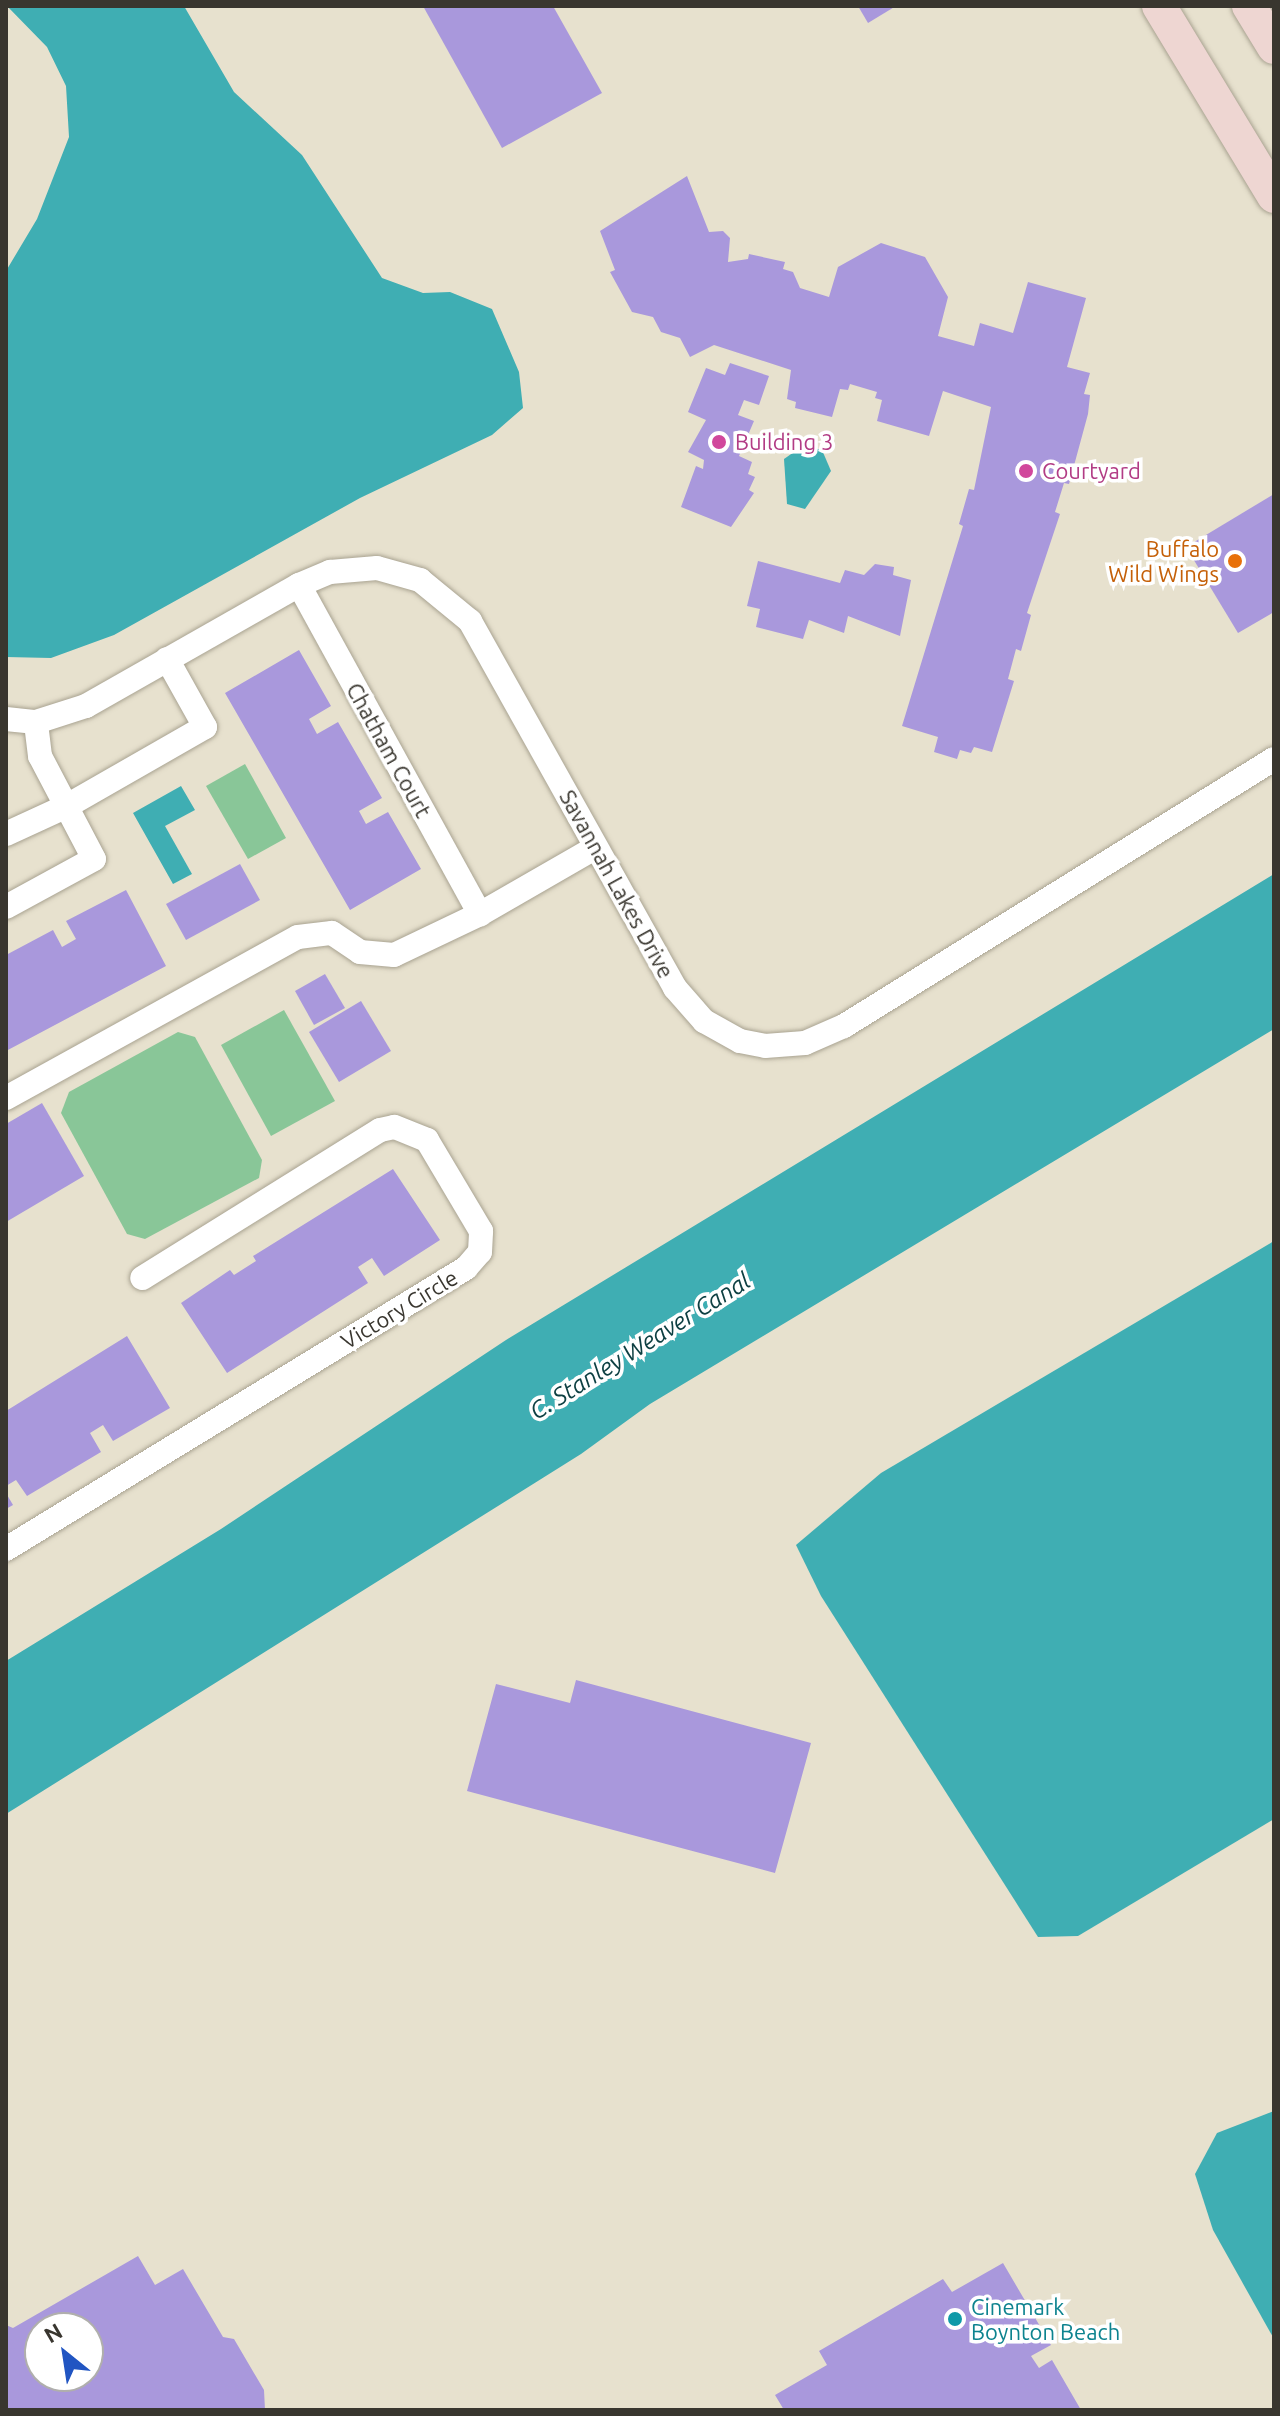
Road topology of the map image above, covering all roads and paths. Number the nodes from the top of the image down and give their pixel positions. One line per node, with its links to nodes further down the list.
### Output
1 (1159, 6): 4 (main road)
2 (1249, 6): 3 (main road)
3 (1274, 47)
4 (1274, 196)
5 (299, 585): 6 (street, Savannah Lakes Drive); 12 (street, Savannah Lakes Drive); 14 (street, Chatham Court)
6 (167, 659): 8 (street, Savannah Lakes Drive); 10 (street)
7 (6, 719): 8 (street, Savannah Lakes Drive)
8 (36, 722): 10 (street)
9 (1274, 759): 12 (street, Savannah Lakes Drive)
10 (67, 806): 11 (street); 13 (street)
11 (6, 834)
12 (595, 848): 14 (street)
13 (6, 907)
14 (480, 914): 15 (street)
15 (6, 1098)
16 (142, 1278): 17 (street, Victory Circle)
17 (6, 1549)

